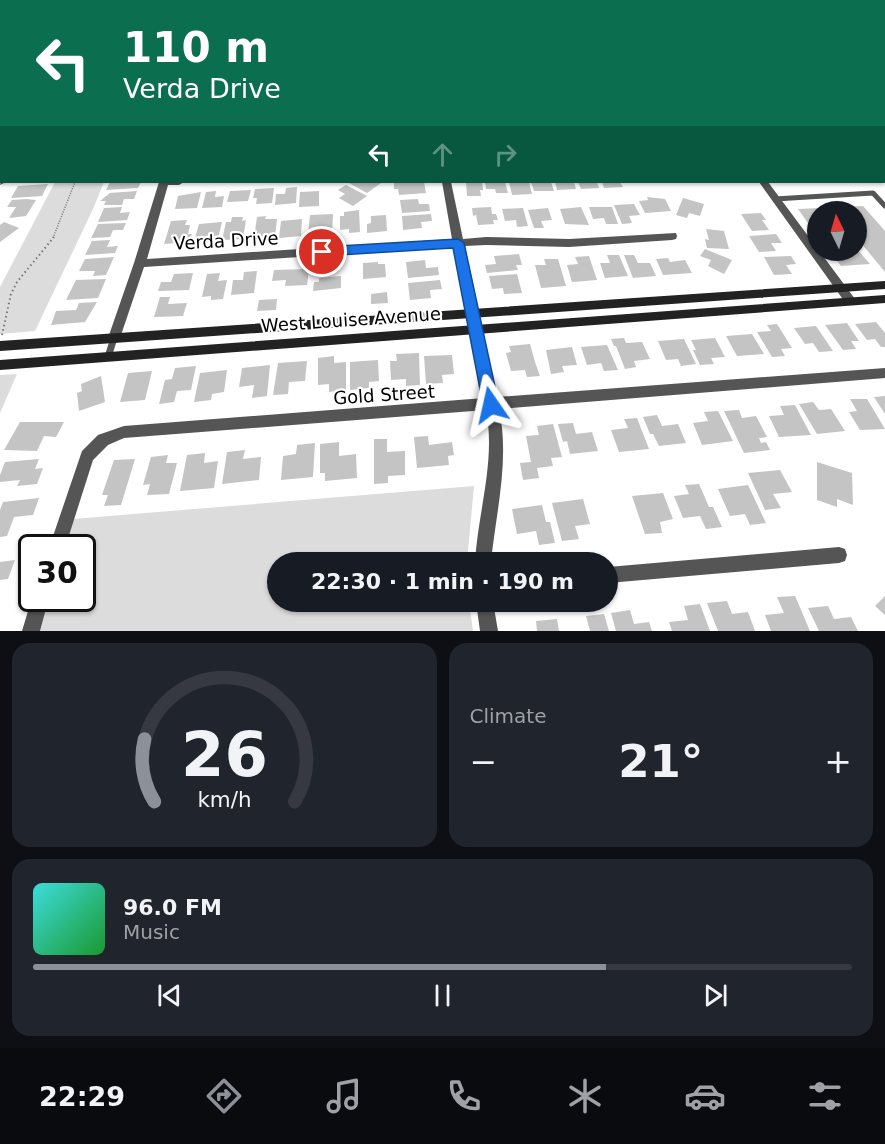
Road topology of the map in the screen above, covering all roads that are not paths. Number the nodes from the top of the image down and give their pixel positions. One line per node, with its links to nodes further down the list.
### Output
1 (164, 183): 8 (street)
2 (446, 183): 7 (street)
3 (764, 183): 4 (street)
4 (775, 199): 5 (lane); 10 (street)
5 (885, 206)
6 (672, 236): 7 (street, Verda Drive)
7 (458, 243): 8 (street, Verda Drive); 13 (street)
8 (140, 262): 15 (street)
9 (885, 285): 10 (main road, West Louise Avenue)
10 (841, 288): 12 (street); 13 (main road, West Louise Avenue)
11 (885, 299): 12 (main road, West Louise Avenue)
12 (851, 302): 14 (main road, West Louise Avenue)
13 (472, 313): 14 (street); 15 (main road, West Louise Avenue)
14 (476, 329): 17 (main road, West Louise Avenue); 20 (street)
15 (114, 338): 16 (main road, West Louise Avenue); 17 (lane)
16 (0, 346)
17 (108, 357): 18 (main road, West Louise Avenue)
18 (0, 365)
19 (885, 373): 20 (street, Gold Street)
20 (491, 405): 21 (street, Gold Street); 22 (street)
21 (61, 534)
22 (483, 552)
23 (838, 555): 24 (street)
24 (618, 574)
25 (37, 612): 27 (street)
26 (486, 612): 28 (street)
27 (31, 631)
28 (489, 631)

